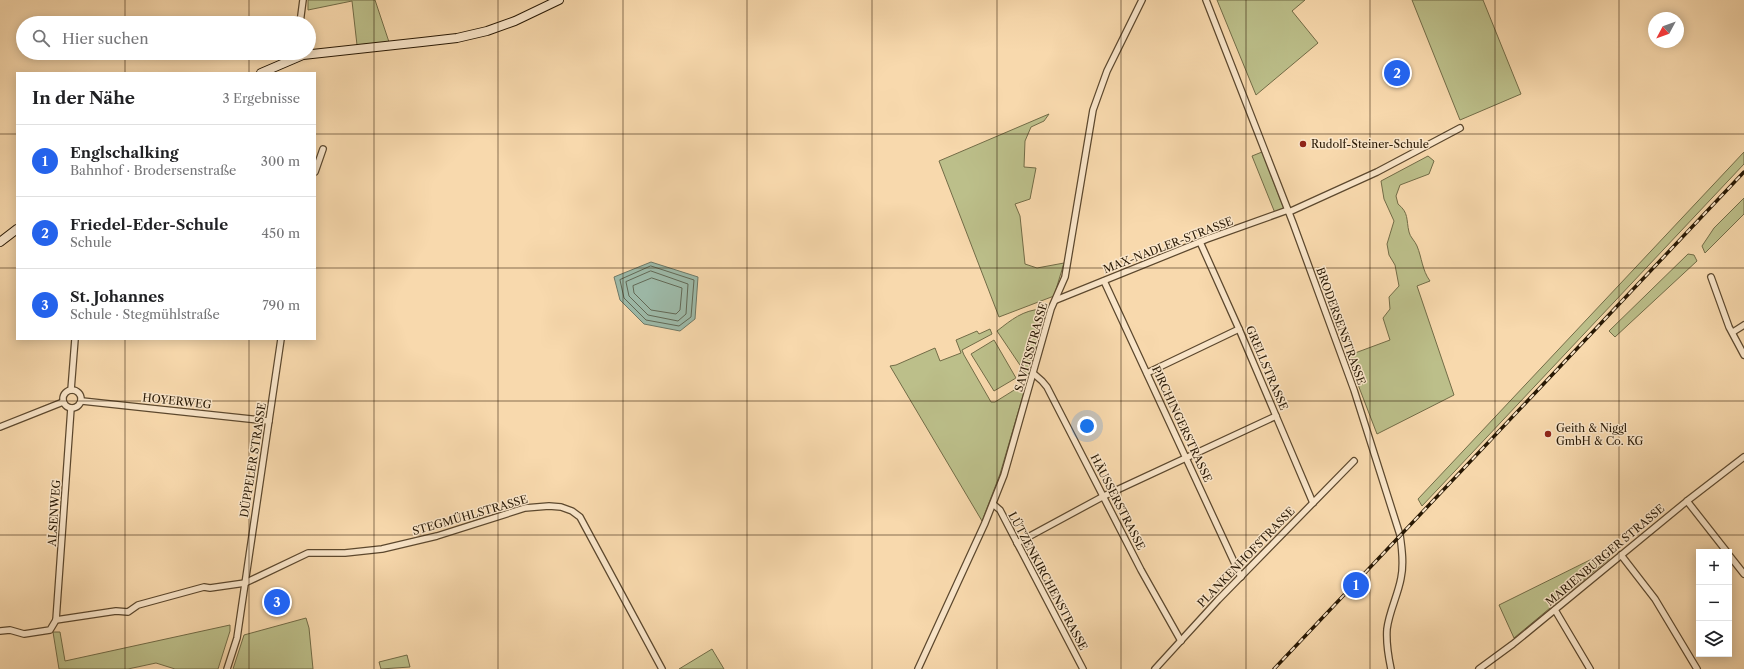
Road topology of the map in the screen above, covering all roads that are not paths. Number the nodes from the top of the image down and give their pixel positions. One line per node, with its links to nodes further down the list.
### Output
1 (303, 0): 5 (street)
2 (559, 0): 6 (street)
3 (1142, 0): 18 (street, SAVITSSTRASSE)
4 (1206, 0): 12 (street, BRODERSENSTRASSE)
5 (301, 16)
6 (316, 53)
7 (287, 60): 8 (street)
8 (263, 72)
9 (1460, 128): 12 (street, MAX-NADLER-STRASSE)
10 (323, 149): 11 (street)
11 (316, 169)
12 (1289, 211): 15 (street, MAX-NADLER-STRASSE); 57 (street, BRODERSENSTRASSE)
13 (16, 230): 14 (street)
14 (0, 242)
15 (1200, 242): 17 (street, MAX-NADLER-STRASSE); 20 (street, GRELLSTRASSE)
16 (1711, 277): 21 (street)
17 (1104, 281): 18 (street, MAX-NADLER-STRASSE); 25 (street, PIRCHINGERSTRASSE)
18 (1056, 300): 26 (street, SAVITSSTRASSE)
19 (1744, 325): 21 (street)
20 (1239, 328): 25 (street); 31 (street, GRELLSTRASSE)
21 (1733, 332): 24 (street)
22 (75, 340): 27 (street)
23 (281, 340): 32 (street, DÜPPELER STRASSE)
24 (1744, 355)
25 (1147, 373): 35 (street, PIRCHINGERSTRASSE)
26 (1034, 374): 37 (street, HÄUSSERSTRASSE); 40 (street, SAVITSSTRASSE)
27 (71, 390): 28 (street); 29 (street)
28 (82, 401): 30 (street); 32 (street, HOYERWEG)
29 (64, 402): 30 (street); 33 (street)
30 (71, 408): 49 (street, ALSENWEG)
31 (1276, 416): 35 (street); 39 (street, GRELLSTRASSE)
32 (269, 421): 47 (street, DÜPPELER STRASSE)
33 (0, 427)
34 (1744, 457): 38 (street, MARIENBURGER STRASSE)
35 (1186, 458): 37 (street); 46 (street, PIRCHINGERSTRASSE)
36 (1354, 461): 39 (street, PLANKENHOFSTRASSE)
37 (1104, 496): 41 (street); 51 (street, HÄUSSERSTRASSE)
38 (1687, 501): 42 (street); 43 (street, MARIENBURGER STRASSE)
39 (1313, 502): 46 (street, PLANKENHOFSTRASSE)
40 (993, 504): 41 (street, LÜTZENKIRCHENSTRASSE); 54 (street, SAVITSSTRASSE)
41 (1016, 543): 55 (street, LÜTZENKIRCHENSTRASSE)
42 (1725, 549)
43 (1621, 555): 48 (street, MARIENBURGER STRASSE); 60 (street)
44 (1732, 559): 45 (street)
45 (1744, 574)
46 (1241, 577): 51 (street, PLANKENHOFSTRASSE)
47 (245, 583): 49 (street, STEGMÜHLSTRASSE); 52 (street, DÜPPELER STRASSE); 53 (street, STEGMÜHLSTRASSE)
48 (1555, 610): 58 (street, MARIENBURGER STRASSE); 59 (street)
49 (56, 620): 50 (street)
50 (0, 632)
51 (1181, 641): 56 (street, PLANKENHOFSTRASSE)
52 (227, 669)
53 (662, 669)
54 (918, 669)
55 (1083, 669)
56 (1155, 669)
57 (1391, 669)
58 (1479, 669)
59 (1590, 669)
60 (1697, 669)

